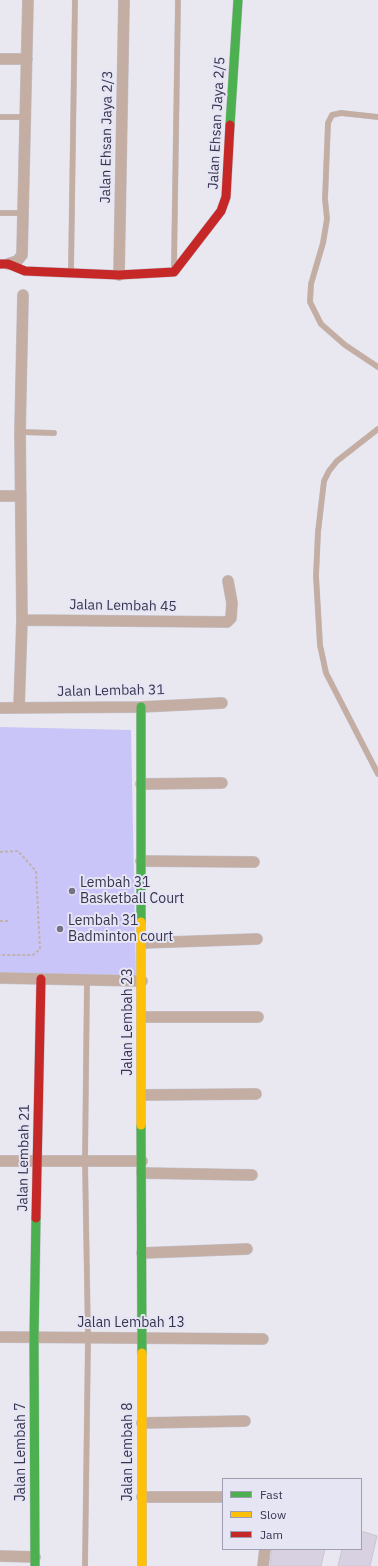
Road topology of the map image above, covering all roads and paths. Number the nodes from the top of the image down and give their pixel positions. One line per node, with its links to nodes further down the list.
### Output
1 (28, 0): 7 (street)
2 (75, 0): 15 (lane)
3 (124, 0): 16 (street, Jalan Ehsan Jaya 2/3)
4 (178, 0): 14 (lane)
5 (238, 0): 14 (street, Jalan Ehsan Jaya 2/5)
6 (0, 59): 7 (street)
7 (27, 59): 9 (street)
8 (0, 116): 9 (lane)
9 (25, 117): 12 (street)
10 (378, 117): 18 (lane)
11 (0, 213): 12 (lane)
12 (24, 213): 13 (street)
13 (4, 264): 15 (street)
14 (174, 272): 16 (street)
15 (70, 273): 16 (street)
16 (119, 275)
17 (22, 295): 20 (street)
18 (378, 367)
19 (378, 429): 30 (lane)
20 (20, 432): 21 (lane); 23 (street)
21 (54, 433)
22 (0, 496): 23 (street)
23 (21, 496): 25 (street)
24 (228, 581): 25 (street, Jalan Lembah 45)
25 (22, 620): 29 (street)
26 (222, 703): 27 (street, Jalan Lembah 31)
27 (140, 707): 29 (street, Jalan Lembah 31); 32 (street, Jalan Lembah 23)
28 (0, 708): 29 (street, Jalan Lembah 31)
29 (20, 708)
30 (378, 774)
31 (222, 783): 32 (street)
32 (141, 784): 34 (street, Jalan Lembah 23)
33 (0, 852): 40 (path)
34 (141, 861): 35 (street); 39 (street, Jalan Lembah 23)
35 (254, 862)
36 (8, 920): 37 (path)
37 (0, 921)
38 (257, 939): 39 (street)
39 (142, 943): 44 (street, Jalan Lembah 23)
40 (0, 955)
41 (0, 978): 42 (street)
42 (41, 980): 43 (street); 50 (street, Jalan Lembah 21)
43 (87, 980): 44 (street); 51 (lane)
44 (142, 981): 45 (street, Jalan Lembah 23)
45 (142, 1017): 46 (street); 48 (street, Jalan Lembah 23)
46 (258, 1017)
47 (256, 1094): 48 (street)
48 (142, 1095): 52 (street, Jalan Lembah 23)
49 (0, 1161): 50 (street)
50 (38, 1161): 51 (street); 58 (street, Jalan Lembah 21)
51 (85, 1161): 52 (street); 59 (lane)
52 (142, 1161): 53 (street, Jalan Lembah 23)
53 (142, 1173): 54 (street); 56 (street, Jalan Lembah 23)
54 (252, 1175)
55 (247, 1249): 56 (street)
56 (142, 1253): 60 (street, Jalan Lembah 23)
57 (0, 1337): 58 (street, Jalan Lembah 13)
58 (34, 1337): 59 (street, Jalan Lembah 13); 68 (street, Jalan Lembah 7)
59 (88, 1338): 60 (street, Jalan Lembah 13); 69 (lane)
60 (142, 1338): 61 (street, Jalan Lembah 13); 63 (street, Jalan Lembah 8)
61 (263, 1339)
62 (245, 1421): 63 (street)
63 (142, 1423): 64 (street, Jalan Lembah 8)
64 (142, 1497): 65 (street); 70 (street, Jalan Lembah 8)
65 (222, 1497)
66 (265, 1550): 71 (street)
67 (0, 1556): 68 (street)
68 (35, 1561)
69 (85, 1566)
70 (142, 1566)
71 (263, 1566)

